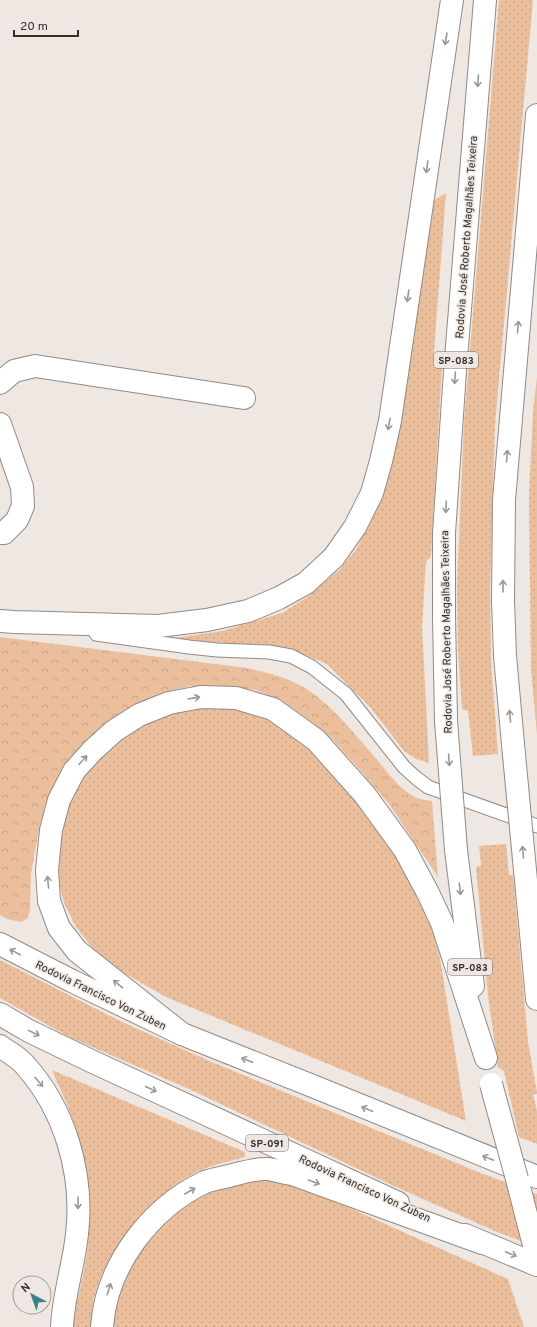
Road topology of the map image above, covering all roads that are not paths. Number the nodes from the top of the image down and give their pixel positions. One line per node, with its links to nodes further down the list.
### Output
1 (452, 0): 8 (main road, one-way to 8)
2 (485, 0): 15 (main road, Rodovia José Roberto Magalhães Teixeira / SP-083, one-way to 15, bridge)
3 (537, 115): 11 (main road, one-way to 3, bridge)
4 (0, 383): 5 (main road)
5 (244, 398)
6 (0, 424): 7 (main road)
7 (0, 533)
8 (7, 622): 9 (lane)
9 (537, 826)
10 (0, 944): 13 (main road, Rodovia Francisco Von Zuben, one-way to 10)
11 (537, 1000)
12 (0, 1014): 17 (main road, Rodovia Francisco Von Zuben / SP-091, one-way to 17)
13 (182, 1034): 15 (main road, one-way to 15); 16 (main road, Rodovia Francisco Von Zuben, one-way to 13)
14 (0, 1046): 20 (main road, one-way to 20)
15 (486, 1058): 18 (main road, Rodovia José Roberto Magalhães Teixeira / SP-083, bridge)
16 (537, 1177)
17 (482, 1243): 19 (main road, Rodovia Francisco Von Zuben / SP-091, one-way to 19); 21 (main road, one-way to 17)
18 (537, 1257)
19 (537, 1265)
20 (62, 1327)
21 (102, 1327)

